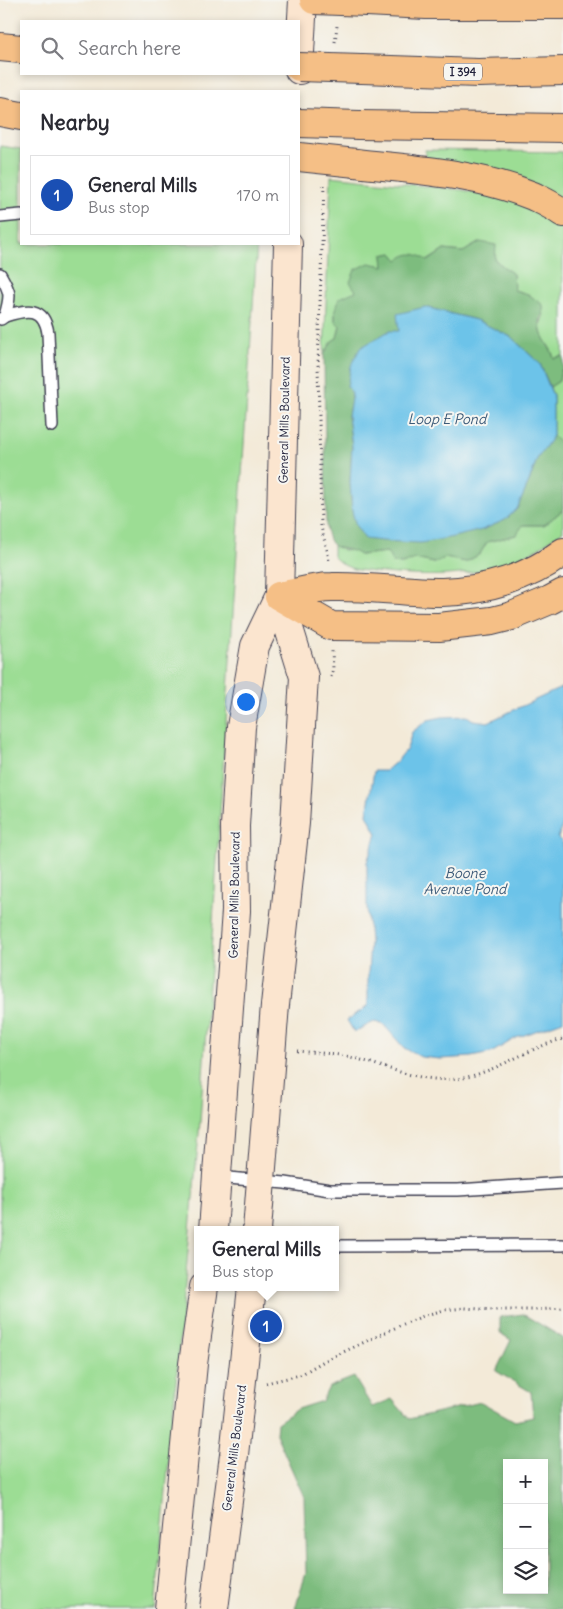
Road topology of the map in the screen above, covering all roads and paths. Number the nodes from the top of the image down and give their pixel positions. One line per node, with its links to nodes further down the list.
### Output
1 (303, 0): 8 (street)
2 (314, 0): 3 (highway, bridge)
3 (563, 5)
4 (337, 19): 6 (path)
5 (0, 47): 7 (highway)
6 (335, 47)
7 (20, 49)
8 (300, 51)
9 (300, 68): 10 (highway, I 394, bridge)
10 (563, 71)
11 (298, 75): 12 (street)
12 (298, 90)
13 (0, 105): 14 (highway)
14 (20, 107)
15 (0, 112): 16 (highway)
16 (20, 116)
17 (300, 123): 18 (highway, bridge)
18 (563, 128)
19 (300, 157): 21 (highway, bridge)
20 (325, 180): 28 (path)
21 (563, 213)
22 (20, 215): 23 (lane)
23 (0, 217)
24 (288, 245): 31 (street, General Mills Boulevard)
25 (0, 274): 26 (lane)
26 (2, 318): 27 (lane)
27 (52, 426)
28 (328, 551)
29 (563, 552): 31 (highway)
30 (563, 593): 31 (highway)
31 (279, 596): 34 (street, General Mills Boulevard); 35 (street, General Mills Boulevard)
32 (563, 1039): 33 (path)
33 (291, 1050)
34 (217, 1177): 35 (lane); 37 (street, General Mills Boulevard)
35 (261, 1181): 36 (lane); 38 (street, General Mills Boulevard)
36 (563, 1183)
37 (212, 1226)
38 (257, 1226)
39 (563, 1245): 40 (lane)
40 (339, 1246)
41 (203, 1291): 45 (street)
42 (252, 1291): 46 (street, General Mills Boulevard)
43 (563, 1308): 44 (path)
44 (263, 1384)
45 (169, 1609)
46 (214, 1609)

